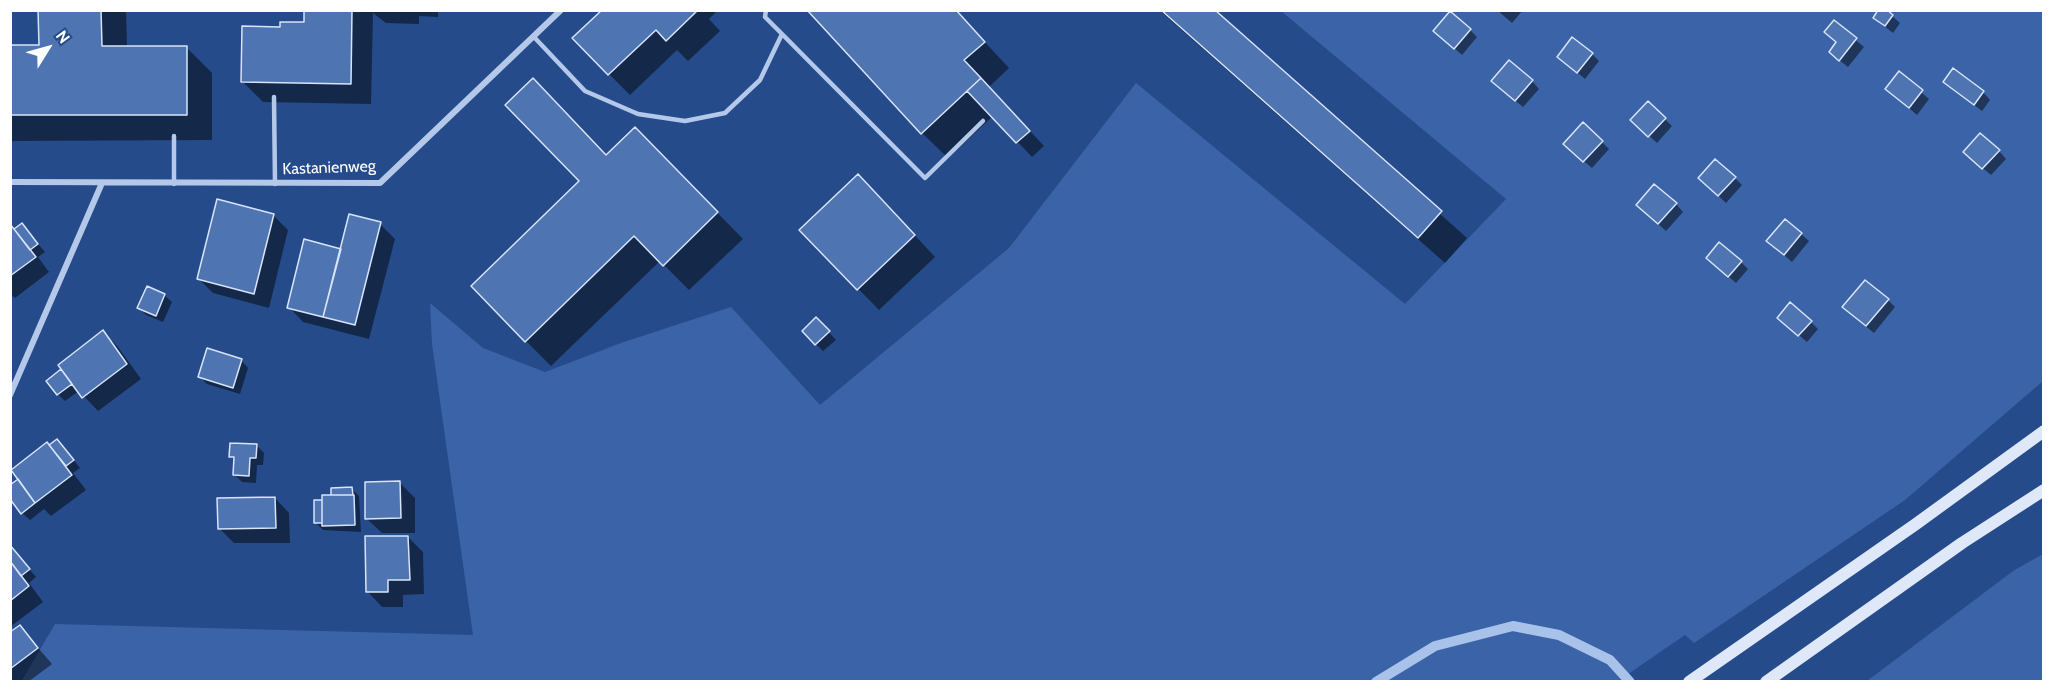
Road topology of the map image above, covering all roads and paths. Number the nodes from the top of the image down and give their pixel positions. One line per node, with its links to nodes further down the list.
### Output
1 (561, 10): 4 (street, Kastanienweg)
2 (766, 10): 3 (lane)
3 (782, 34): 4 (lane); 6 (lane)
4 (534, 37): 11 (street, Kastanienweg)
5 (274, 97): 11 (lane)
6 (983, 121)
7 (174, 136): 10 (lane)
8 (10, 182): 9 (street, Kastanienweg)
9 (102, 183): 10 (street, Kastanienweg); 12 (street)
10 (174, 184): 11 (street, Kastanienweg)
11 (274, 184)
12 (10, 395)
13 (2043, 431): 15 (main road)
14 (2043, 490): 16 (main road)
15 (1689, 681)
16 (1766, 681)

